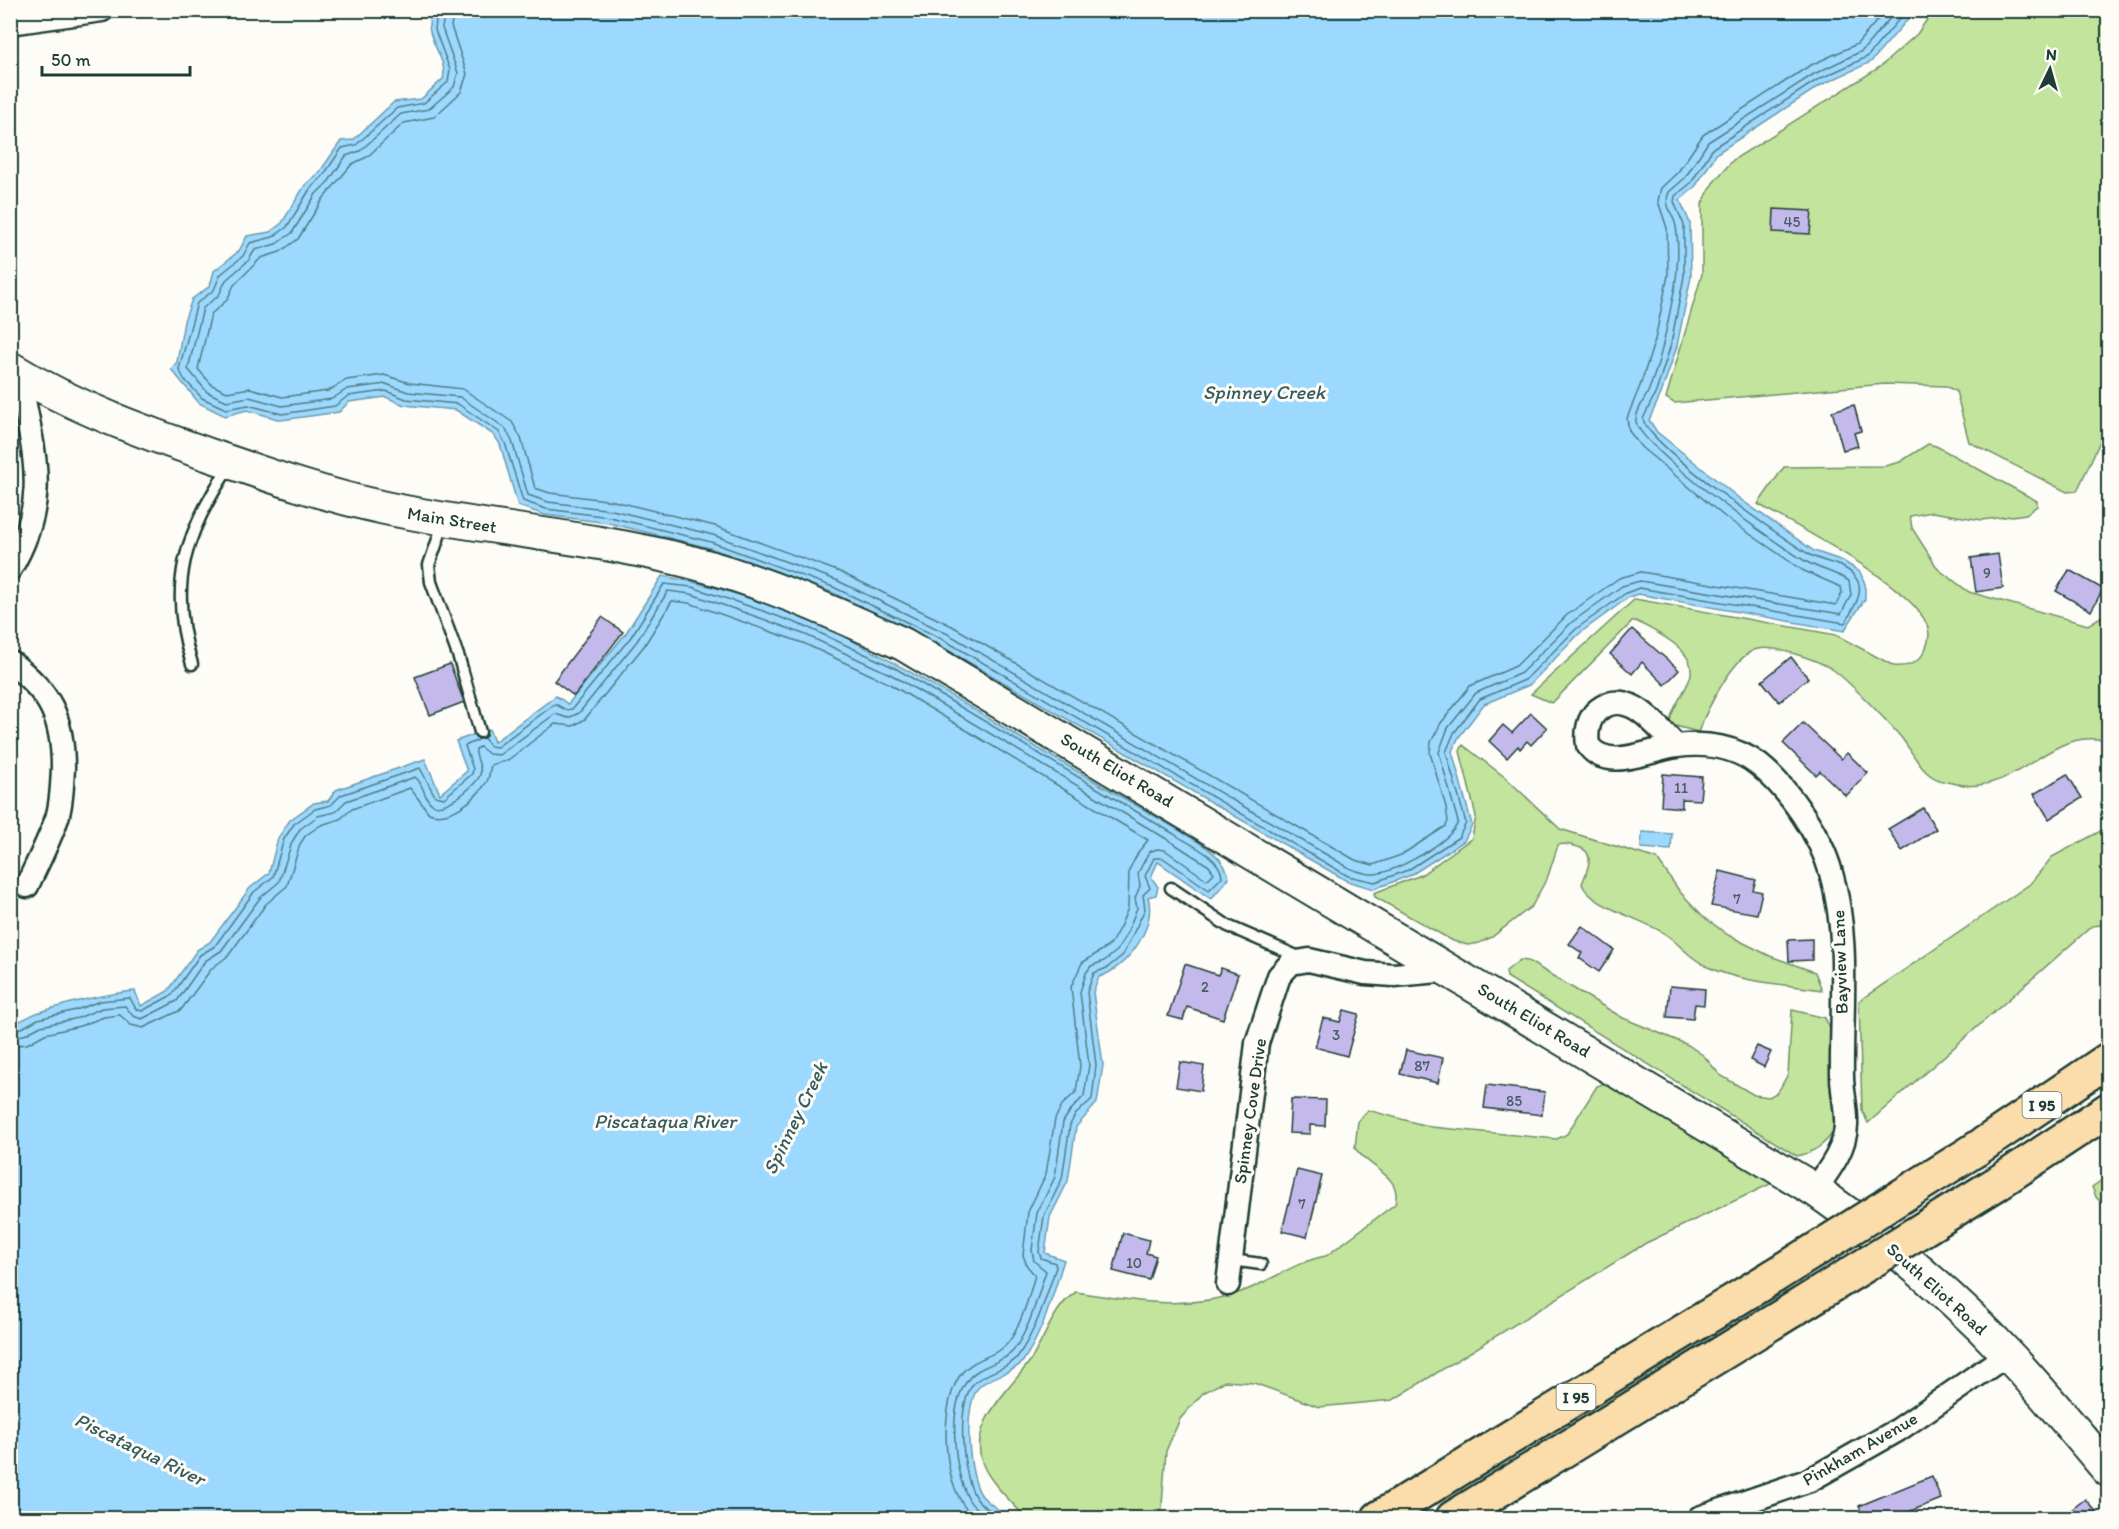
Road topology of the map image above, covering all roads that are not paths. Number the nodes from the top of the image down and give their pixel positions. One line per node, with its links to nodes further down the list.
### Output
1 (102, 10): 2 (street)
2 (10, 23)
3 (15, 371): 4 (main road, Main Street); 6 (street)
4 (232, 463): 5 (main road, Main Street); 9 (lane)
5 (445, 519): 7 (main road, Main Street); 10 (lane)
6 (10, 569)
7 (903, 644): 15 (main road, South Eliot Road)
8 (10, 662): 12 (street)
9 (192, 664)
10 (480, 732)
11 (1676, 746): 18 (street, Bayview Lane)
12 (27, 886)
13 (1171, 888): 14 (lane)
14 (1309, 960): 15 (street); 19 (street, Spinney Cove Drive)
15 (1451, 970): 18 (main road, South Eliot Road)
16 (2109, 1060): 24 (highway, I 95, bridge)
17 (2109, 1110): 25 (highway, I 95, bridge)
18 (1815, 1190): 22 (main road, South Eliot Road)
19 (1231, 1260): 20 (lane); 21 (street, Spinney Cove Drive)
20 (1262, 1264)
21 (1228, 1284)
22 (2008, 1354): 23 (main road, South Eliot Road); 26 (street, Pinkham Avenue)
23 (2109, 1470)
24 (1379, 1518)
25 (1454, 1518)
26 (1699, 1518)

